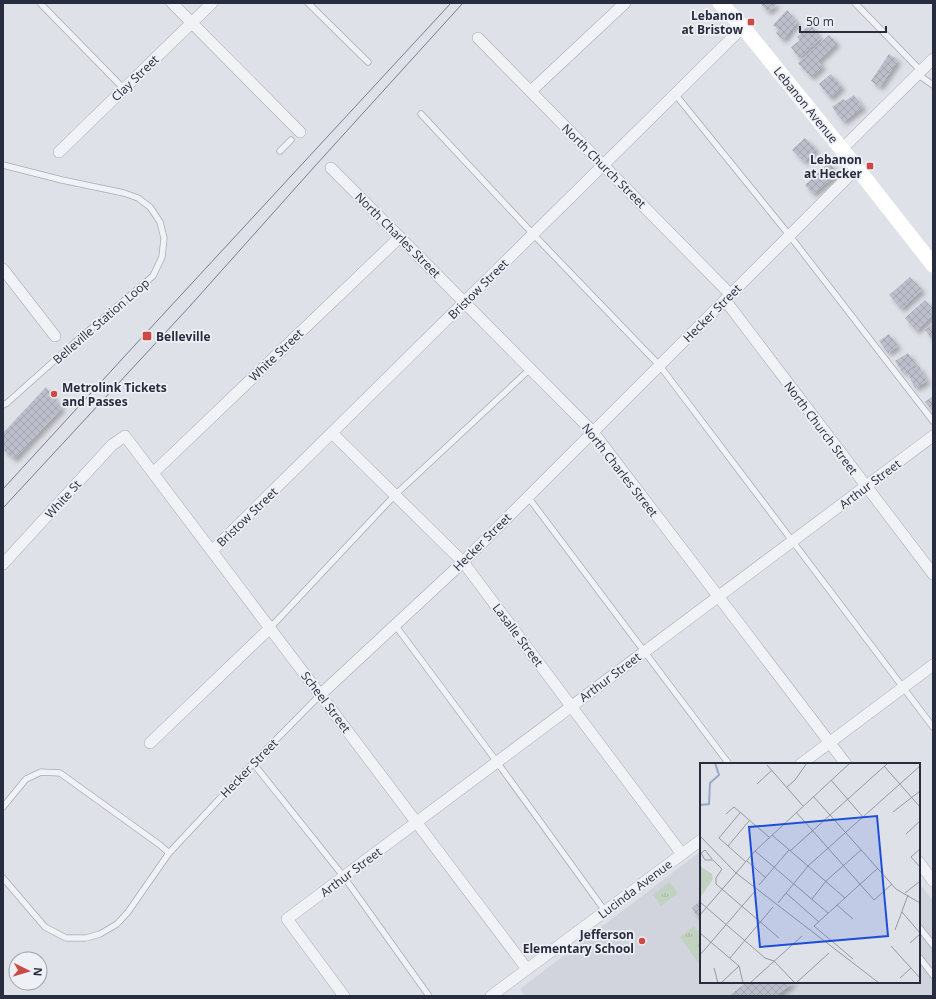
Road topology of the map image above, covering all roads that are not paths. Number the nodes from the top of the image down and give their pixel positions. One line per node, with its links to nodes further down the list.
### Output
1 (40, 3): 15 (lane)
2 (172, 3): 8 (street)
3 (212, 3): 8 (street, Clay Street)
4 (308, 3): 12 (lane)
5 (625, 3): 16 (street)
6 (720, 3): 9 (main road, Lebanon Avenue)
7 (855, 3): 13 (lane)
8 (192, 23): 15 (street, Clay Street); 19 (street)
9 (743, 27): 17 (street, Bristow Street); 21 (main road, Lebanon Avenue)
10 (478, 38): 16 (street, North Church Street)
11 (933, 59): 13 (street)
12 (368, 62)
13 (919, 72): 14 (lane); 21 (street)
14 (933, 85)
15 (124, 89): 23 (street, Clay Street)
16 (531, 91): 24 (street, North Church Street)
17 (675, 94): 24 (street, Bristow Street); 29 (lane)
18 (421, 114): 28 (lane)
19 (300, 132)
20 (291, 140): 22 (lane)
21 (842, 149): 27 (main road, Lebanon Avenue)
22 (280, 151)
23 (59, 152)
24 (604, 164): 28 (street, Bristow Street); 33 (street, North Church Street)
25 (3, 165): 38 (lane, Belleville Station Loop)
26 (331, 168): 30 (street, North Charles Street)
27 (857, 168): 29 (street, Hecker Street); 31 (main road, Lebanon Avenue)
28 (533, 234): 34 (street, Bristow Street); 36 (lane)
29 (790, 236): 33 (street, Hecker Street); 39 (lane)
30 (400, 237): 34 (street, North Charles Street); 44 (street, White Street)
31 (933, 266)
32 (3, 269): 35 (street)
33 (727, 297): 36 (street, Hecker Street); 45 (street, North Church Street)
34 (464, 302): 37 (street, North Charles Street); 41 (street, Bristow Street)
35 (55, 336)
36 (660, 366): 40 (street, Hecker Street); 48 (lane)
37 (530, 369): 40 (street, North Charles Street); 46 (lane)
38 (3, 405)
39 (933, 421)
40 (593, 432): 47 (street, Hecker Street); 53 (street, North Charles Street)
41 (332, 434): 46 (street, Lasalle Street); 49 (street, Bristow Street)
42 (125, 436): 44 (street, Scheel Street); 51 (street, White St)
43 (933, 436): 45 (street, Arthur Street)
44 (153, 473): 49 (street, Scheel Street)
45 (866, 487): 48 (street, Arthur Street); 52 (street, North Church Street)
46 (395, 495): 50 (street, Lasalle Street); 55 (lane)
47 (528, 497): 50 (street, Hecker Street); 56 (lane)
48 (792, 541): 53 (street, Arthur Street); 58 (lane)
49 (212, 551): 55 (street, Scheel Street)
50 (463, 562): 54 (street, Hecker Street); 60 (street, Lasalle Street)
51 (3, 564)
52 (933, 574)
53 (718, 597): 56 (street, Arthur Street); 62 (street, North Charles Street)
54 (395, 625): 59 (street, Hecker Street); 64 (lane)
55 (270, 628): 59 (street, Scheel Street); 63 (street)
56 (644, 652): 60 (street, Arthur Street); 66 (lane)
57 (933, 665): 58 (street)
58 (903, 688): 61 (lane); 62 (street)
59 (321, 694): 65 (lane, Hecker Street); 70 (street, Scheel Street)
60 (572, 706): 64 (street, Arthur Street); 73 (street, Lasalle Street)
61 (933, 727)
62 (830, 742): 67 (street); 68 (street, North Charles Street)
63 (150, 743)
64 (497, 762): 70 (street, Arthur Street); 78 (lane)
65 (253, 763): 72 (lane, Hecker Street); 75 (lane)
66 (728, 763)
67 (802, 763)
68 (845, 763)
69 (3, 807): 72 (lane)
70 (416, 822): 75 (street, Arthur Street); 82 (street, Scheel Street)
71 (700, 841): 73 (street, Lucinda Avenue)
72 (169, 853): 76 (lane, Hecker Street)
73 (682, 854): 78 (street, Lucinda Avenue)
74 (920, 863): 77 (street)
75 (344, 877): 84 (street, Arthur Street); 85 (lane)
76 (3, 878)
77 (933, 881)
78 (605, 911): 82 (street, Lucinda Avenue)
79 (920, 928): 80 (lane)
80 (933, 945)
81 (920, 958): 83 (lane)
82 (527, 969): 86 (street, Lucinda Avenue)
83 (933, 976)
84 (344, 996)
85 (430, 996)
86 (491, 996)

